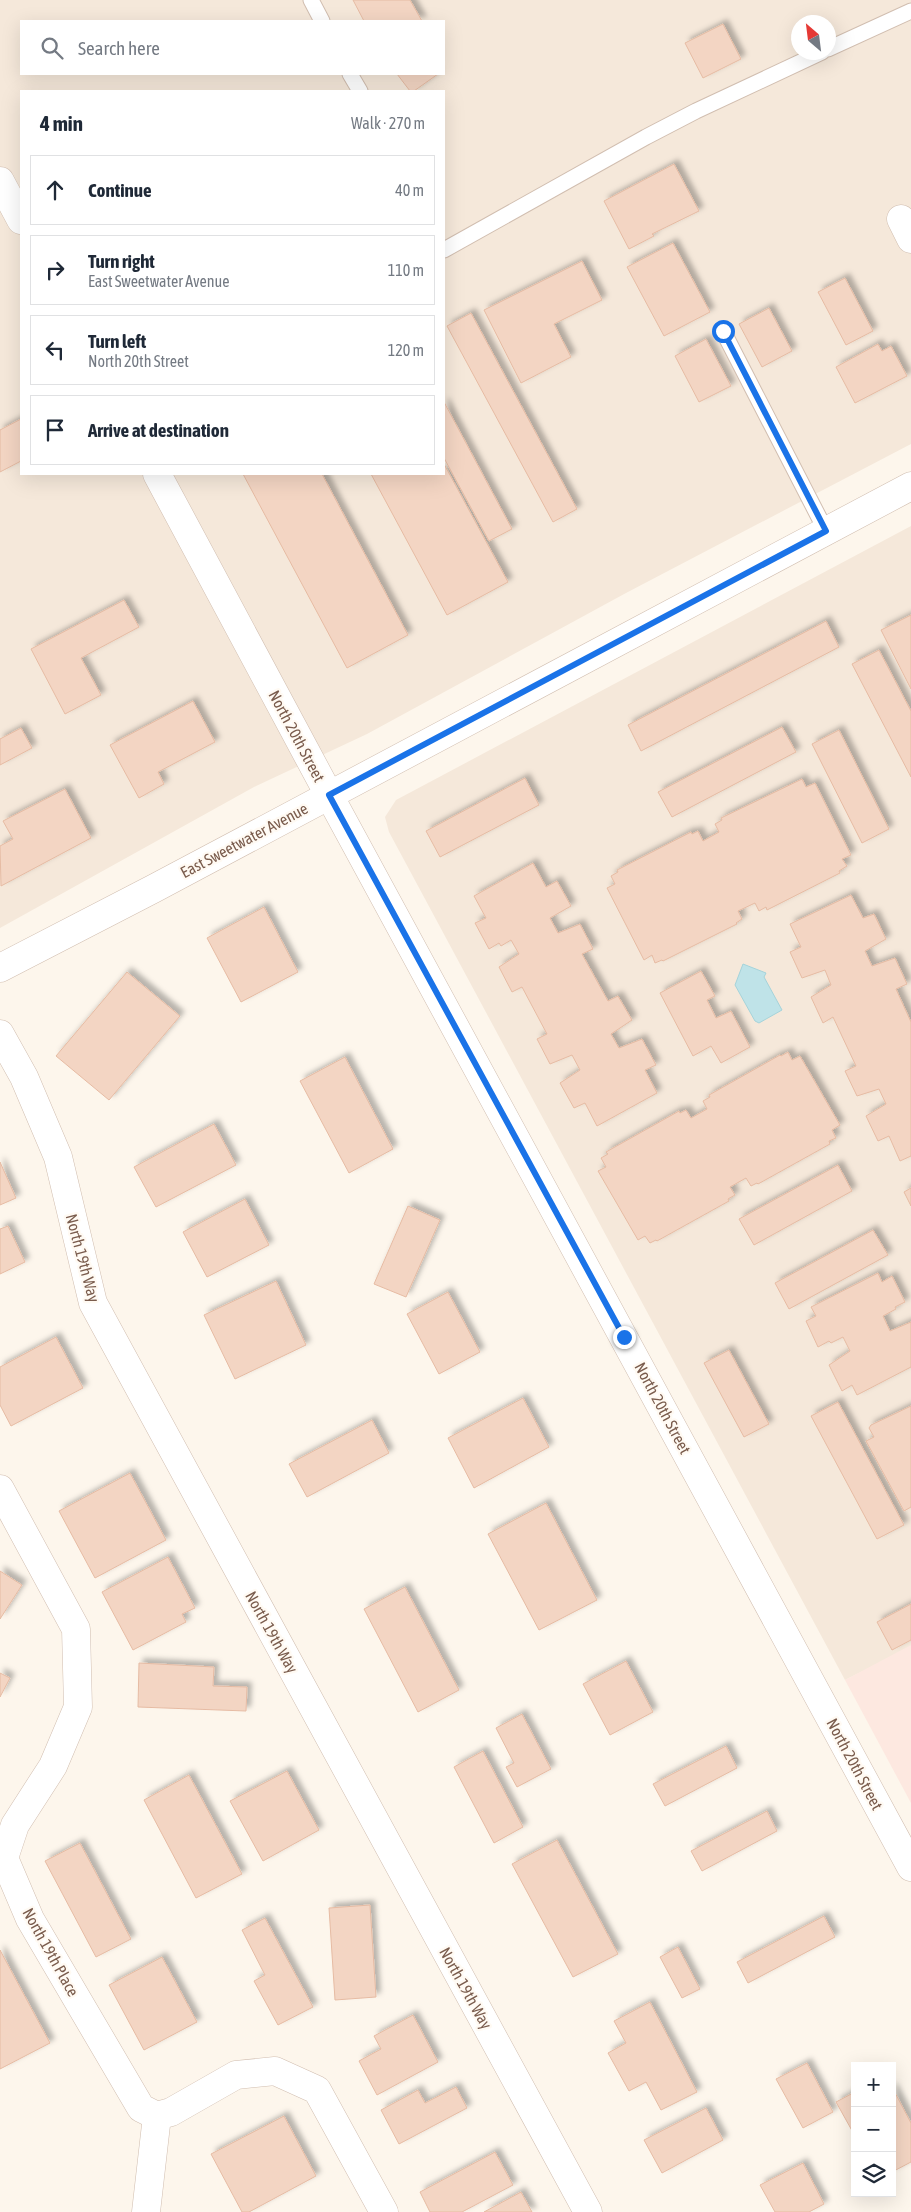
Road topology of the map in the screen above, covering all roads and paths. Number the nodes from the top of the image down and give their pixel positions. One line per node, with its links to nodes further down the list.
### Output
1 (311, 0): 3 (lane)
2 (911, 11): 4 (lane)
3 (321, 20)
4 (836, 46)
5 (805, 60): 10 (lane)
6 (351, 75): 7 (lane)
7 (359, 90)
8 (0, 181): 9 (street)
9 (20, 218)
10 (445, 248)
11 (723, 331): 14 (lane)
12 (158, 475): 15 (street, North 20th Street)
13 (911, 486): 14 (street, East Sweetwater Avenue)
14 (826, 531): 15 (street, East Sweetwater Avenue)
15 (329, 795): 16 (street, East Sweetwater Avenue); 20 (street, North 20th Street)
16 (0, 968)
17 (0, 1034): 24 (street, North 19th Way)
18 (0, 1489): 19 (street, North 19th Place)
19 (2, 1858): 21 (street, North 19th Place)
20 (911, 1867)
21 (157, 2116): 22 (street); 23 (street)
22 (146, 2212)
23 (384, 2212)
24 (588, 2212)

